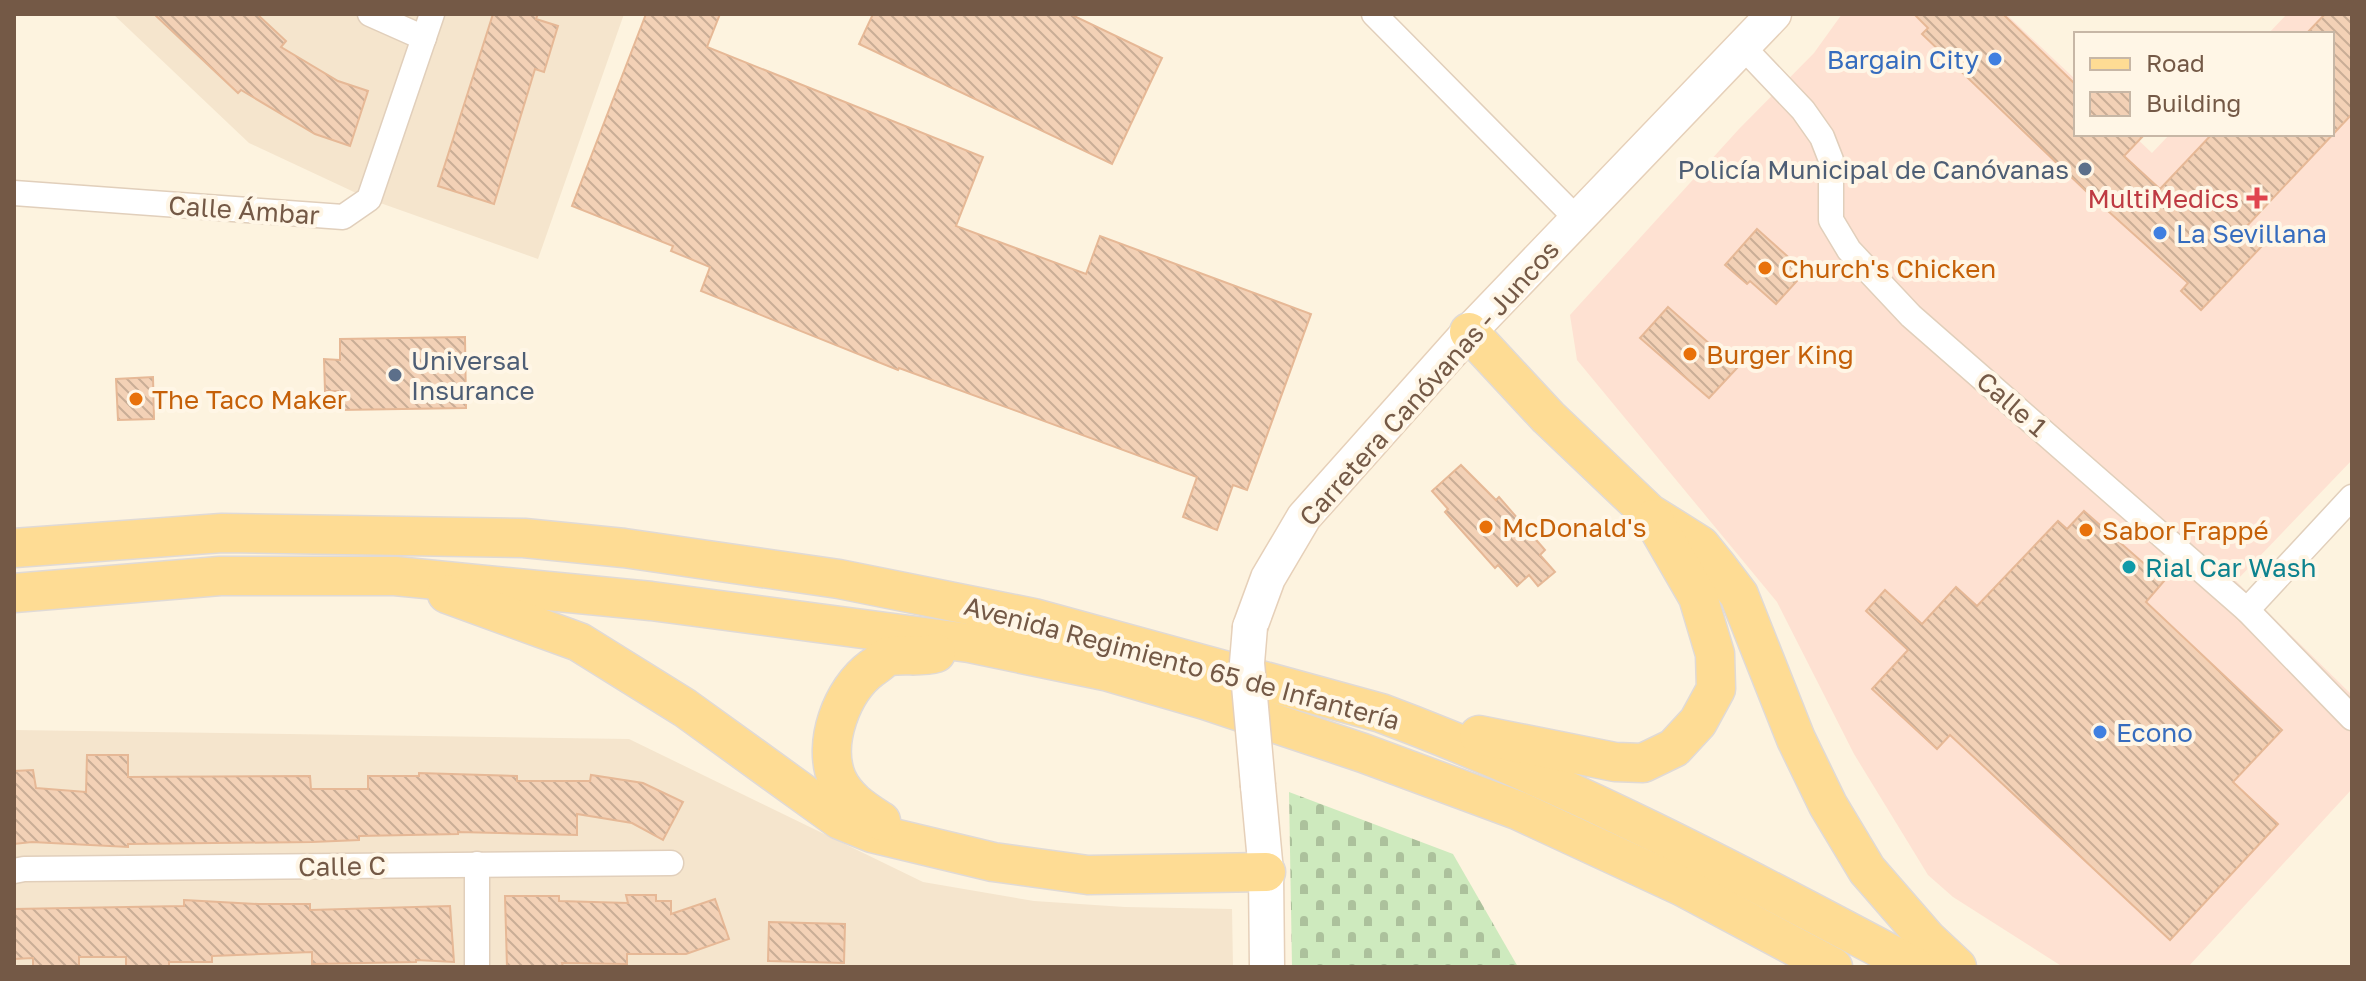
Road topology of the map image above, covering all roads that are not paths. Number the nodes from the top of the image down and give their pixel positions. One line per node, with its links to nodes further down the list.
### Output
1 (370, 14): 5 (street)
2 (432, 14): 5 (street, Calle Ámbar)
3 (1374, 14): 8 (street)
4 (1774, 14): 6 (main road, Carretera Canóvanas - Juncos)
5 (424, 38): 7 (street, Calle Ámbar)
6 (1743, 47): 8 (main road, Carretera Canóvanas - Juncos); 15 (street, Calle 1)
7 (14, 193)
8 (1577, 219): 9 (main road, Carretera Canóvanas - Juncos)
9 (1469, 332): 11 (main road); 23 (main road, Carretera Canóvanas - Juncos, bridge)
10 (2352, 497): 15 (street)
11 (1649, 513): 18 (main road); 28 (main road)
12 (14, 548): 18 (main road, Avenida Regimiento 65 de Infantería)
13 (395, 576): 14 (main road, Avenida Regimiento 65 de Infantería); 16 (main road, Avenida Regimiento 65 de Infantería); 19 (main road)
14 (14, 593)
15 (2247, 610): 17 (street, Calle 1)
16 (969, 643): 19 (main road); 26 (main road, Avenida Regimiento 65 de Infantería)
17 (2352, 718)
18 (1437, 734): 27 (main road, Avenida Regimiento 65 de Infantería)
19 (925, 848): 23 (main road)
20 (671, 863): 21 (street, Calle C)
21 (477, 864): 22 (street, Calle C); 24 (street)
22 (14, 871)
23 (1266, 872): 25 (main road, Carretera Canóvanas - Juncos)
24 (477, 967)
25 (1267, 967)
26 (1833, 967)
27 (1915, 967)
28 (1957, 967)

